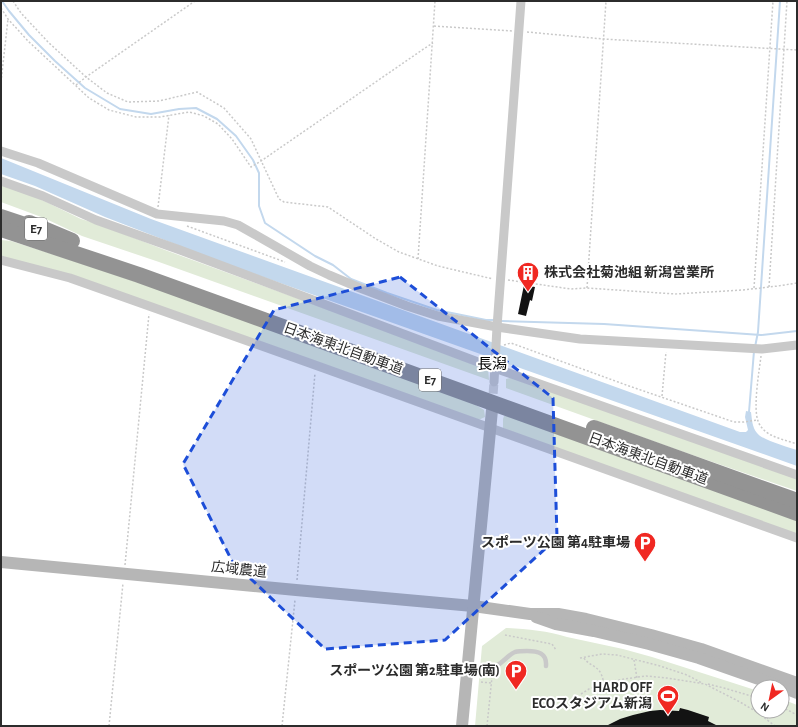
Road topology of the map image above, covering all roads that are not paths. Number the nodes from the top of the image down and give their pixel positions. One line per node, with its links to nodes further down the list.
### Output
1 (520, 1): 10 (street)
2 (1, 151): 10 (street)
3 (1, 181): 12 (street)
4 (1, 213): 8 (highway)
5 (1, 217): 8 (highway, 日本海東北自動車道 / E7)
6 (1, 229): 8 (highway, 日本海東北自動車道 / E7)
7 (1, 233): 8 (highway)
8 (67, 245): 17 (highway, 日本海東北自動車道 / E7); 18 (highway, 日本海東北自動車道 / E7)
9 (1, 260): 15 (street)
10 (497, 322): 11 (street); 12 (street)
11 (797, 345)
12 (494, 367): 13 (street); 16 (street)
13 (494, 382)
14 (492, 410): 15 (street)
15 (491, 428): 19 (street); 21 (street)
16 (797, 475)
17 (797, 501)
18 (797, 513)
19 (797, 538)
20 (1, 562): 21 (street, 広域農道)
21 (473, 606): 22 (street, 広域農道); 23 (street)
22 (530, 614): 25 (street); 26 (street)
23 (468, 666): 24 (lane); 27 (street)
24 (546, 666)
25 (758, 679)
26 (797, 683)
27 (462, 726)

